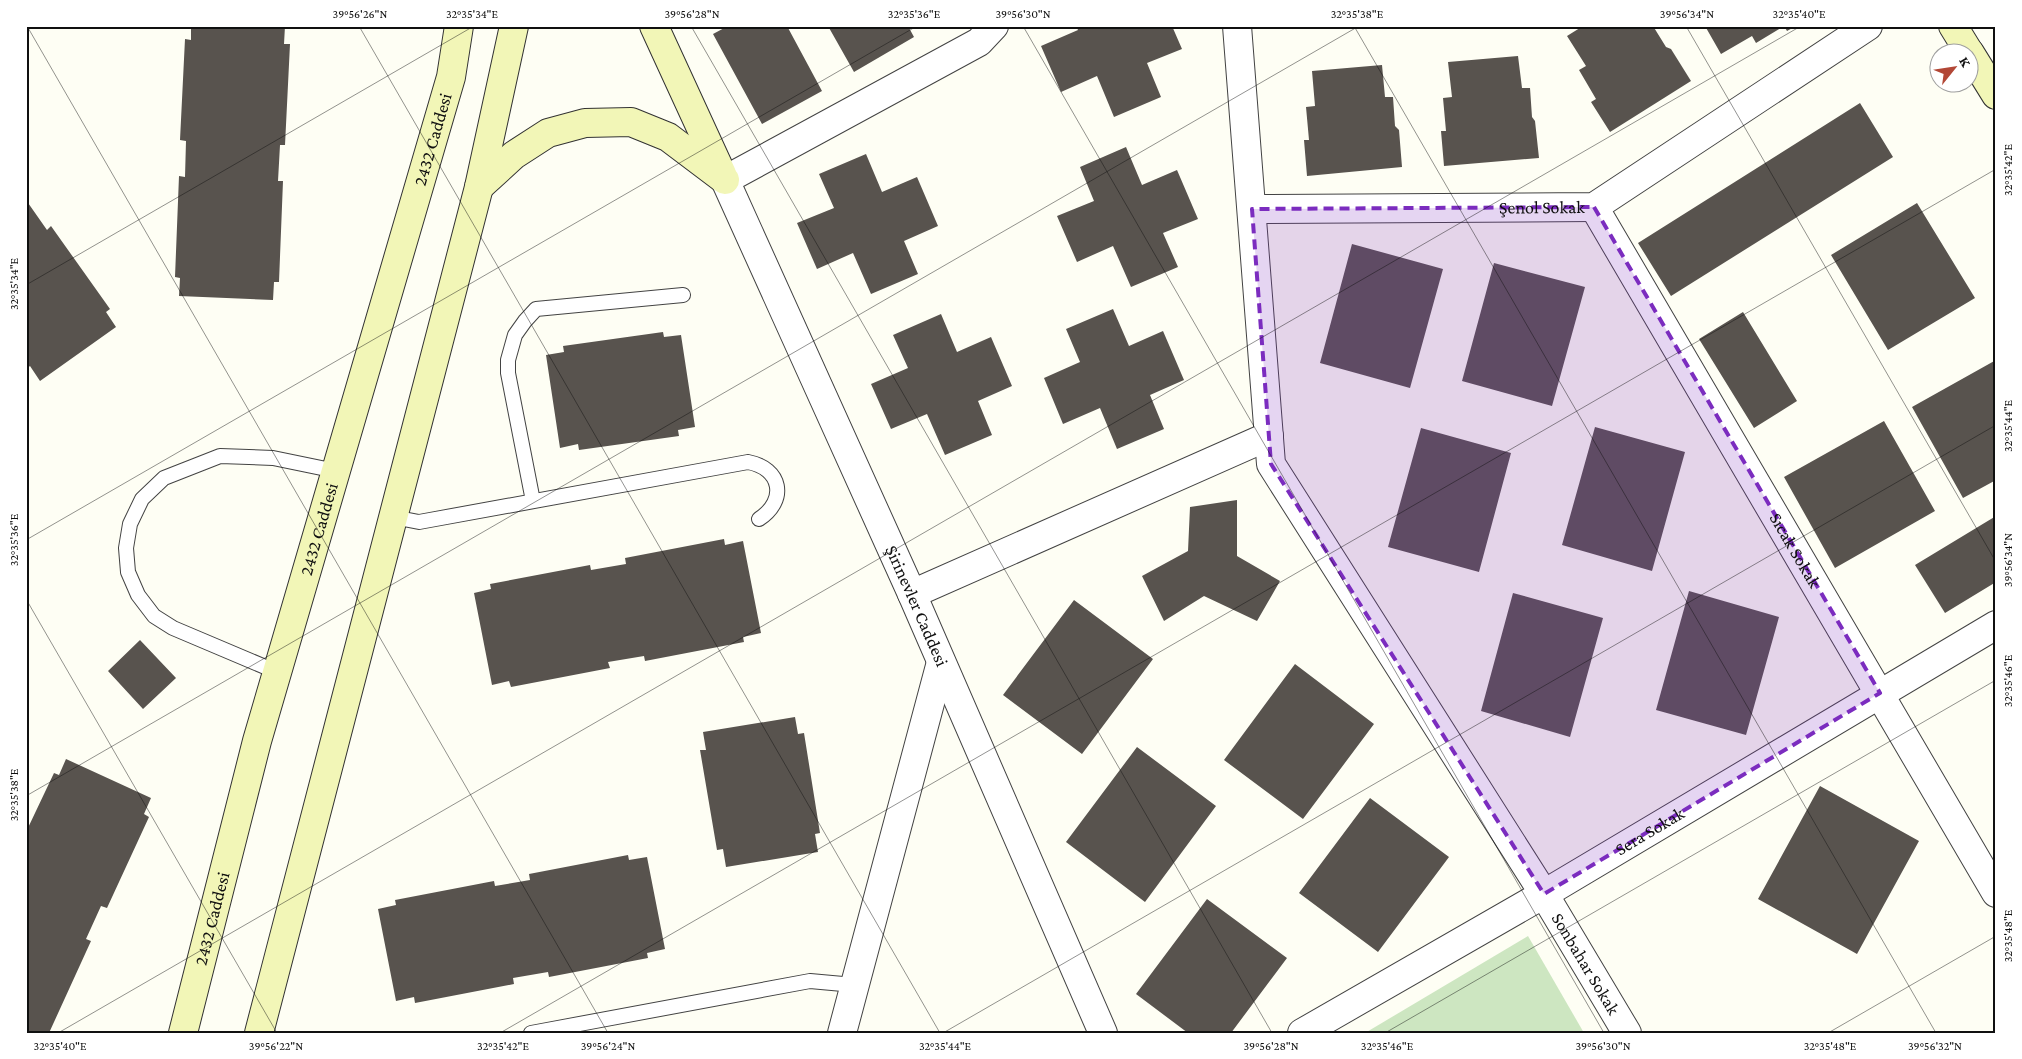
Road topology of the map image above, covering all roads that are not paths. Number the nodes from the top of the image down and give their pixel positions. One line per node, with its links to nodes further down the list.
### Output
1 (459, 26): 17 (street, 2432 Caddesi)
2 (514, 26): 12 (street)
3 (994, 26): 11 (street)
4 (1237, 26): 14 (street, Sonbahar Sokak)
5 (1868, 26): 13 (street, Şenol Sokak)
6 (1952, 26): 8 (street)
7 (657, 27): 11 (street)
8 (1962, 42)
9 (1980, 70): 10 (street)
10 (1996, 95)
11 (725, 180): 12 (street); 21 (street, Şirinevler Caddesi)
12 (479, 187): 19 (street)
13 (1594, 207): 14 (street, Şenol Sokak); 25 (street, Sıcak Sokak)
14 (1252, 209): 16 (street, Sonbahar Sokak)
15 (683, 295): 18 (lane)
16 (1269, 436): 21 (street); 27 (street, Sonbahar Sokak)
17 (336, 471): 24 (street, 2432 Caddesi); 24 (lane)
18 (533, 501): 19 (lane); 20 (lane)
19 (393, 517): 30 (street)
20 (760, 519)
21 (912, 594): 23 (street, Şirinevler Caddesi)
22 (1996, 625): 25 (street, Sera Sokak)
23 (941, 662): 28 (street); 33 (street, Şirinevler Caddesi)
24 (277, 672): 29 (street, 2432 Caddesi)
25 (1880, 693): 26 (street, Sıcak Sokak); 27 (street, Sera Sokak)
26 (1996, 893)
27 (1544, 894): 34 (street, Sera Sokak); 35 (street, Sonbahar Sokak)
28 (854, 985): 31 (lane); 32 (street)
29 (183, 1033)
30 (259, 1033)
31 (531, 1033)
32 (842, 1033)
33 (1103, 1033)
34 (1302, 1033)
35 (1627, 1033)

